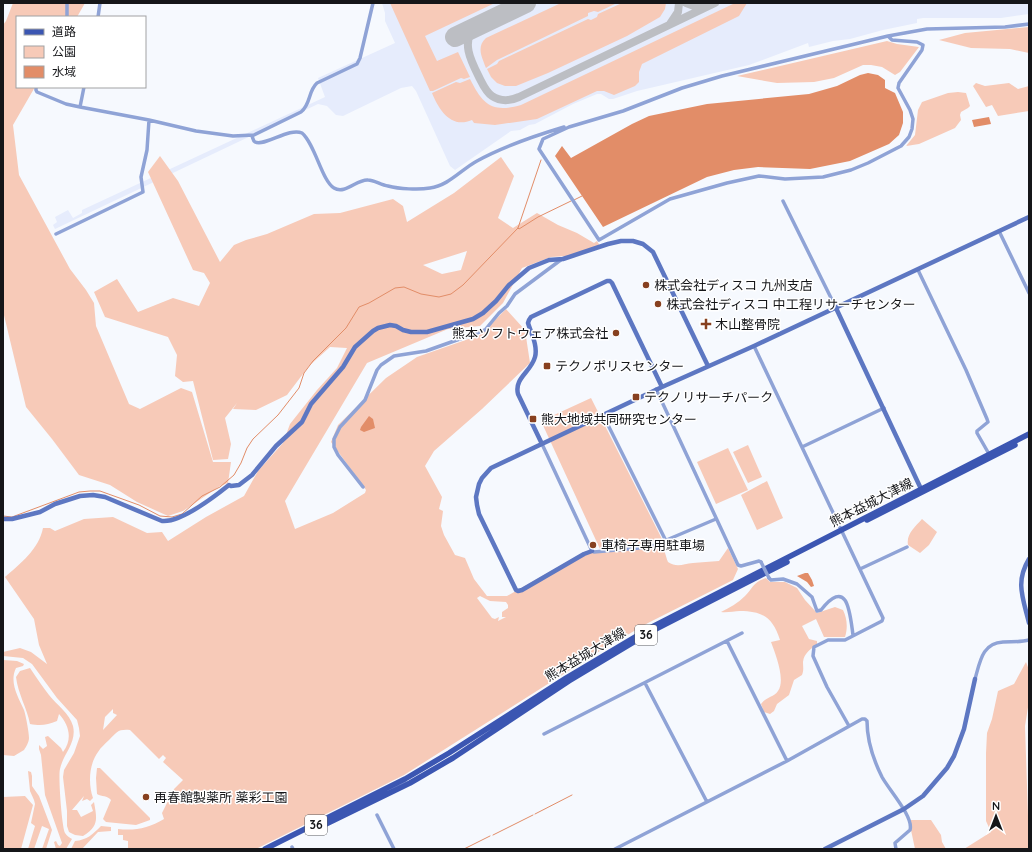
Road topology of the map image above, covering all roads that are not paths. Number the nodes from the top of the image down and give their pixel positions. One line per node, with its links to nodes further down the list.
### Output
1 (67, 3): 4 (street)
2 (100, 3): 5 (street)
3 (373, 3): 13 (street)
4 (67, 16)
5 (98, 16)
6 (1029, 24): 7 (street)
7 (888, 36): 11 (street); 11 (street)
8 (36, 88): 10 (street)
9 (84, 88): 10 (street)
10 (80, 107): 12 (street)
11 (622, 111): 13 (street)
12 (149, 120): 13 (street); 17 (street)
13 (254, 135)
14 (783, 201): 21 (street)
15 (1029, 217): 16 (street)
16 (999, 231): 19 (street); 20 (street)
17 (56, 234)
18 (563, 258): 23 (street); 33 (street); 35 (street)
19 (918, 270): 21 (street); 32 (street)
20 (1029, 293)
21 (836, 308): 22 (street); 26 (street)
22 (754, 346): 23 (street); 31 (street)
23 (708, 366): 24 (street)
24 (662, 387): 25 (street); 30 (street)
25 (656, 389): 27 (street); 36 (street)
26 (884, 408): 31 (street); 34 (street)
27 (603, 415): 30 (street); 38 (street)
28 (1029, 434): 32 (main road, 熊本益城大津線 / 36)
29 (1029, 438): 34 (main road, 熊本益城大津線 / 36)
30 (542, 444): 40 (street); 40 (street)
31 (802, 447): 37 (street)
32 (989, 454): 34 (main road, 熊本益城大津線 / 36)
33 (363, 487)
34 (923, 492): 37 (main road, 熊本益城大津線 / 36)
35 (3, 519)
36 (716, 519): 38 (street); 45 (street, bridge)
37 (842, 531): 42 (street); 56 (main road, 熊本益城大津線 / 36); 57 (main road, 熊本益城大津線 / 36)
38 (666, 541): 40 (street)
39 (907, 547): 42 (street)
40 (592, 551)
41 (1029, 559): 43 (street)
42 (860, 569): 45 (street)
43 (1029, 623)
44 (742, 633): 47 (street)
45 (853, 635): 50 (street)
46 (1029, 640): 48 (street)
47 (727, 641): 49 (street); 52 (street)
48 (975, 679): 54 (street)
49 (645, 683): 51 (street); 53 (street)
50 (849, 726): 52 (street); 54 (street)
51 (544, 734)
52 (787, 761): 53 (street)
53 (707, 802): 59 (street)
54 (904, 809): 60 (street); 61 (street)
55 (377, 816): 58 (street)
56 (265, 849)
57 (273, 849)
58 (394, 849)
59 (615, 849)
60 (825, 849)
61 (896, 849)

